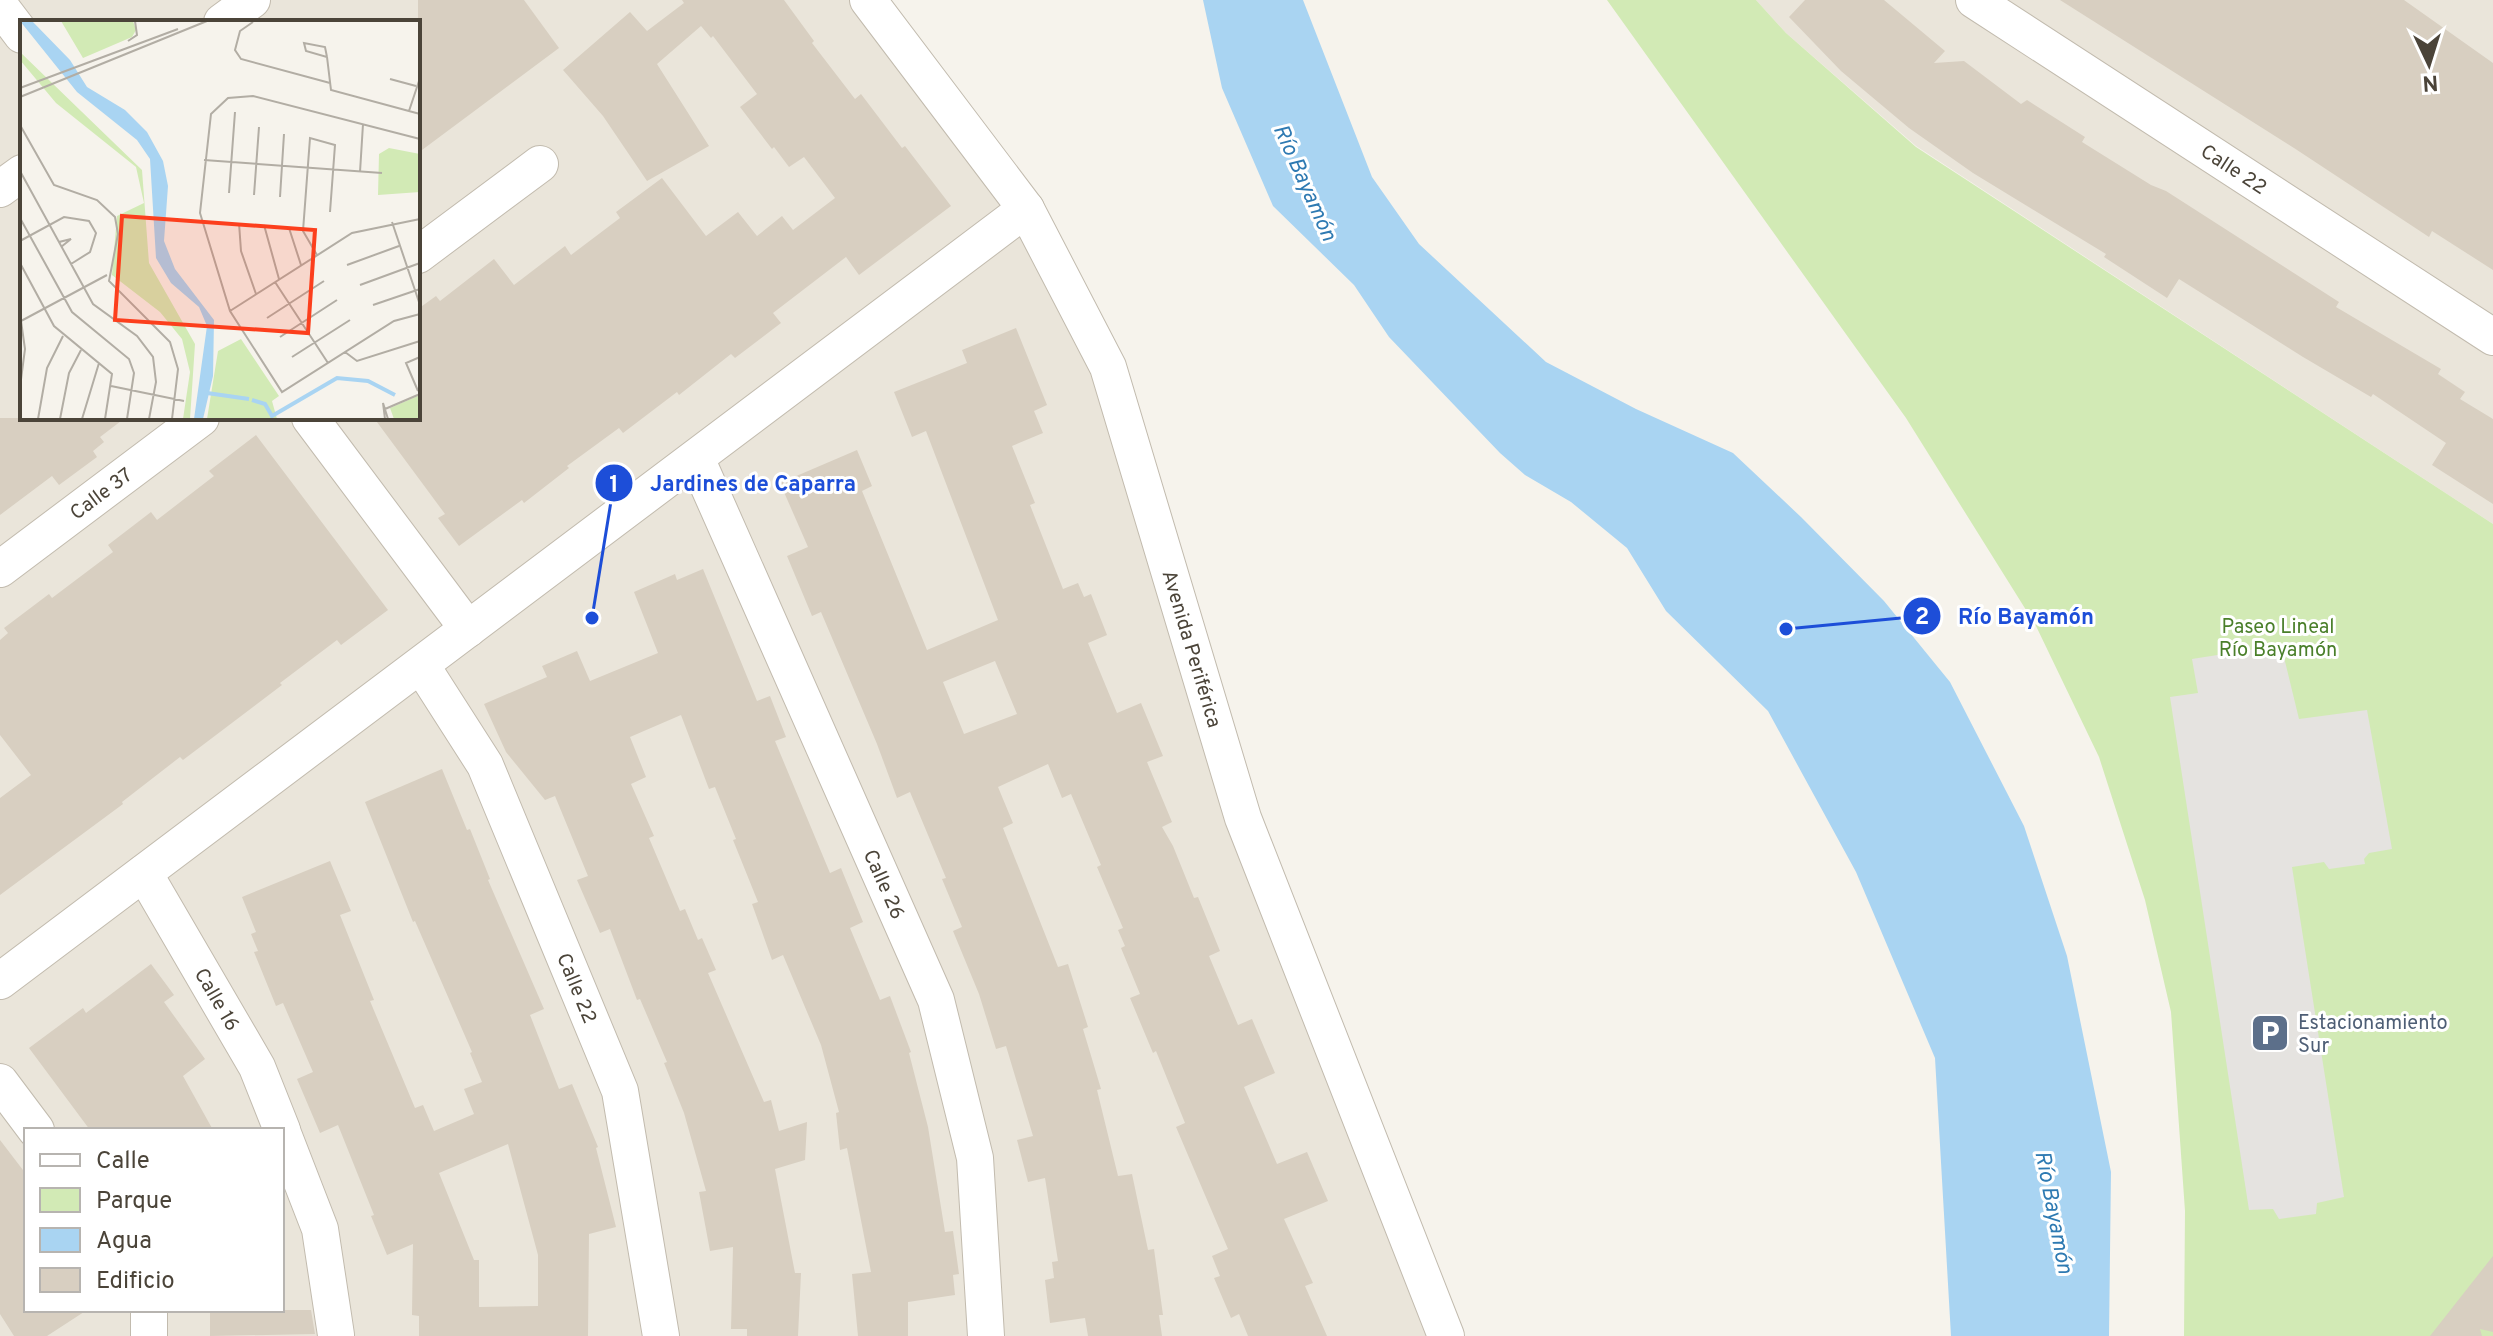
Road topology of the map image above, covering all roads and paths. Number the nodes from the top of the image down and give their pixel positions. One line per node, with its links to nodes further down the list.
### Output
1 (252, 0): 5 (street)
2 (868, 0): 10 (street, Avenida Periférica)
3 (1974, 0): 12 (street, Calle 22)
4 (0, 6): 6 (street)
5 (225, 20)
6 (20, 32)
7 (540, 164): 11 (street)
8 (20, 174): 9 (street)
9 (0, 189)
10 (1026, 209): 15 (street); 30 (street, Avenida Periférica)
11 (420, 254)
12 (2493, 337)
13 (198, 420): 16 (street, Calle 37)
14 (311, 420): 17 (street)
15 (696, 458): 17 (street); 29 (street, Calle 26)
16 (0, 569)
17 (468, 629): 18 (street)
18 (421, 665): 19 (street); 28 (street, Calle 22)
19 (144, 873): 20 (street); 23 (street, Calle 16)
20 (0, 981)
21 (0, 1082): 22 (street)
22 (34, 1128)
23 (281, 1128)
24 (284, 1136): 26 (street, Calle 16)
25 (149, 1312): 27 (street)
26 (336, 1335)
27 (149, 1336)
28 (661, 1336)
29 (986, 1336)
30 (1446, 1336)

